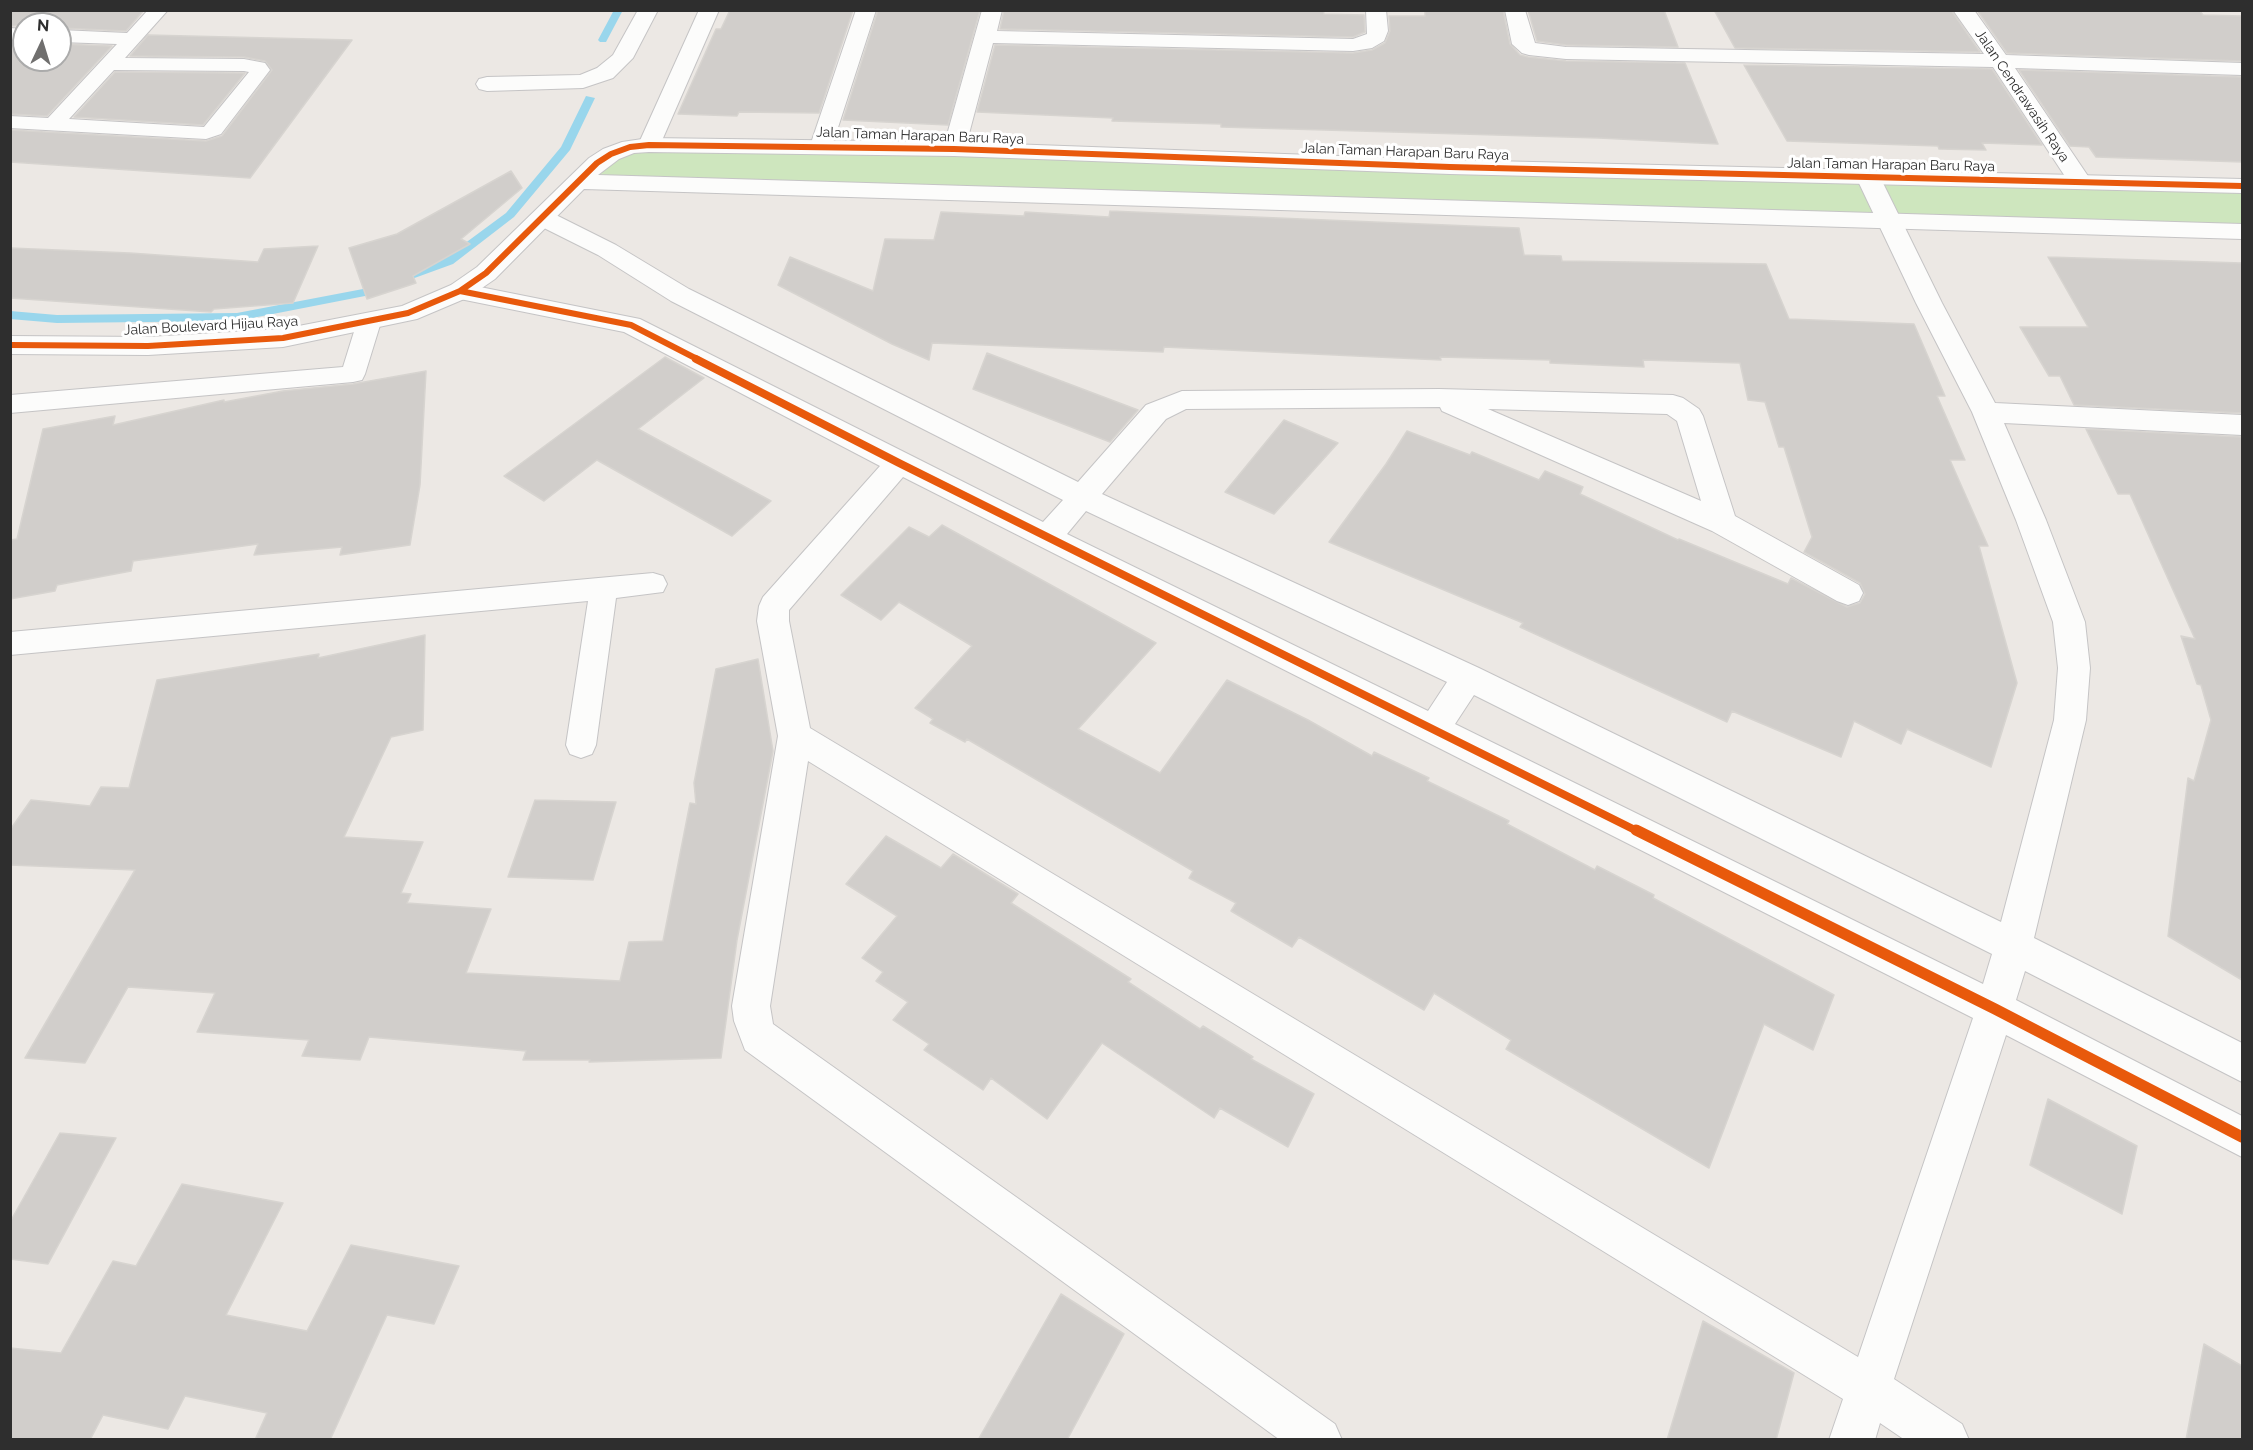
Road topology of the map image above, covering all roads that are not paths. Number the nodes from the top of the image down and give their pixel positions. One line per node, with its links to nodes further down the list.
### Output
1 (159, 10): 11 (lane)
2 (648, 10): 15 (street)
3 (709, 10): 18 (street)
4 (866, 10): 19 (street)
5 (992, 10): 10 (street)
6 (1376, 10): 10 (street)
7 (1515, 10): 12 (street)
8 (1963, 10): 12 (street, Jalan Cendrawasih Raya)
9 (72, 37): 11 (lane)
10 (984, 37): 20 (street)
11 (131, 39): 13 (lane)
12 (2001, 61): 14 (street); 23 (street, Jalan Cendrawasih Raya)
13 (110, 64): 17 (lane); 17 (lane)
14 (2242, 69)
15 (487, 84)
16 (10, 122): 17 (lane)
17 (52, 126)
18 (649, 145): 19 (street, Jalan Taman Harapan Baru Raya); 22 (street, Jalan Taman Harapan Baru Raya)
19 (821, 146): 20 (street, Jalan Taman Harapan Baru Raya)
20 (954, 149): 21 (street, Jalan Taman Harapan Baru Raya)
21 (1869, 179): 23 (street, Jalan Taman Harapan Baru Raya); 26 (street)
22 (580, 182): 25 (street, Jalan Boulevard Hijau Raya); 26 (street)
23 (2080, 182): 24 (street, Jalan Taman Harapan Baru Raya)
24 (2242, 186)
25 (543, 218): 28 (street, Jalan Boulevard Hijau Raya); 29 (street)
26 (1889, 223): 27 (street); 34 (street)
27 (2242, 232)
28 (460, 291): 29 (street); 30 (street, Jalan Boulevard Hijau Raya)
29 (656, 310): 36 (street); 37 (street)
30 (369, 322): 31 (street, Jalan Boulevard Hijau Raya); 33 (lane)
31 (10, 345)
32 (1439, 398): 37 (street); 38 (street); 38 (street)
33 (10, 404)
34 (1986, 412): 35 (street); 48 (street)
35 (2242, 425)
36 (899, 463): 39 (street); 46 (street)
37 (1082, 497): 39 (street); 44 (street)
38 (1722, 523): 42 (street)
39 (1048, 537): 45 (street)
40 (653, 584): 41 (lane)
41 (604, 588): 43 (lane); 47 (lane)
42 (1848, 593)
43 (10, 644)
44 (1468, 677): 45 (street); 48 (street)
45 (1435, 728): 49 (street)
46 (795, 736): 52 (street); 53 (street)
47 (581, 745)
48 (2013, 946): 49 (street); 50 (street)
49 (1995, 1009): 51 (street); 52 (street)
50 (2242, 1064)
51 (2242, 1137)
52 (1869, 1389): 54 (street); 55 (street)
53 (1319, 1440)
54 (1852, 1440)
55 (1946, 1440)

